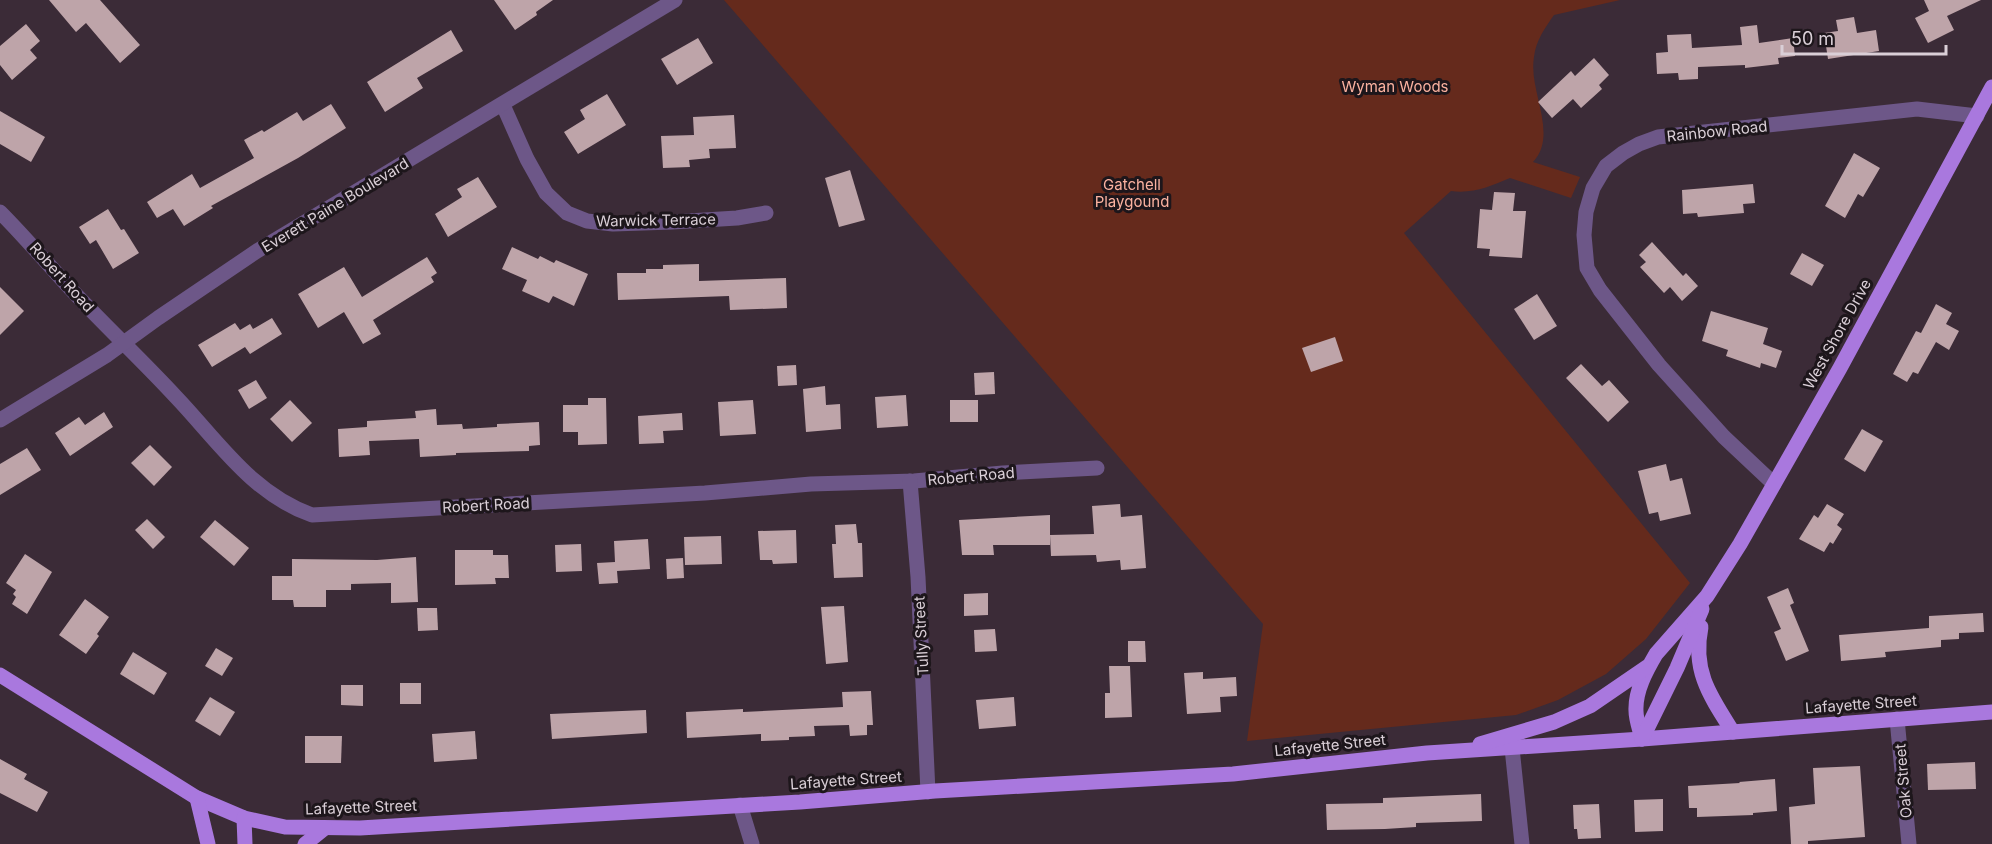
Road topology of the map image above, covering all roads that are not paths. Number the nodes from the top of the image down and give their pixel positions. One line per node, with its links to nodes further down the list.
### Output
1 (675, 0): 3 (street, Everett Paine Boulevard)
2 (1992, 87): 4 (main road, West Shore Drive)
3 (503, 105): 6 (street, Warwick Terrace); 7 (street, Everett Paine Boulevard)
4 (1977, 116): 11 (main road, West Shore Drive); 11 (street, Rainbow Road)
5 (0, 212): 7 (street, Robert Road)
6 (766, 213)
7 (123, 343): 8 (street, Everett Paine Boulevard); 10 (street, Robert Road)
8 (0, 420)
9 (1097, 468): 10 (street, Robert Road)
10 (910, 481): 21 (street, Tully Street)
11 (1774, 484): 12 (main road, West Shore Drive)
12 (1707, 596): 13 (main road, West Shore Drive); 17 (main road); 18 (main road, West Shore Drive)
13 (1650, 665): 18 (main road, West Shore Drive); 20 (main road)
14 (0, 675): 22 (main road, Lafayette Street)
15 (1992, 712): 16 (main road, Lafayette Street)
16 (1897, 719): 17 (main road, Lafayette Street); 31 (street, Oak Street)
17 (1733, 732): 18 (main road, Lafayette Street)
18 (1642, 739): 19 (main road, Lafayette Street)
19 (1512, 748): 20 (main road, Lafayette Street); 30 (street)
20 (1447, 752): 21 (main road, Lafayette Street)
21 (928, 792): 23 (main road, Lafayette Street)
22 (197, 798): 24 (main road, Lafayette Street); 26 (main road)
23 (740, 806): 25 (main road, Lafayette Street); 29 (street)
24 (244, 818): 25 (main road, Lafayette Street); 27 (main road)
25 (325, 828): 28 (main road)
26 (208, 844)
27 (245, 844)
28 (305, 844)
29 (752, 844)
30 (1522, 844)
31 (1909, 844)

